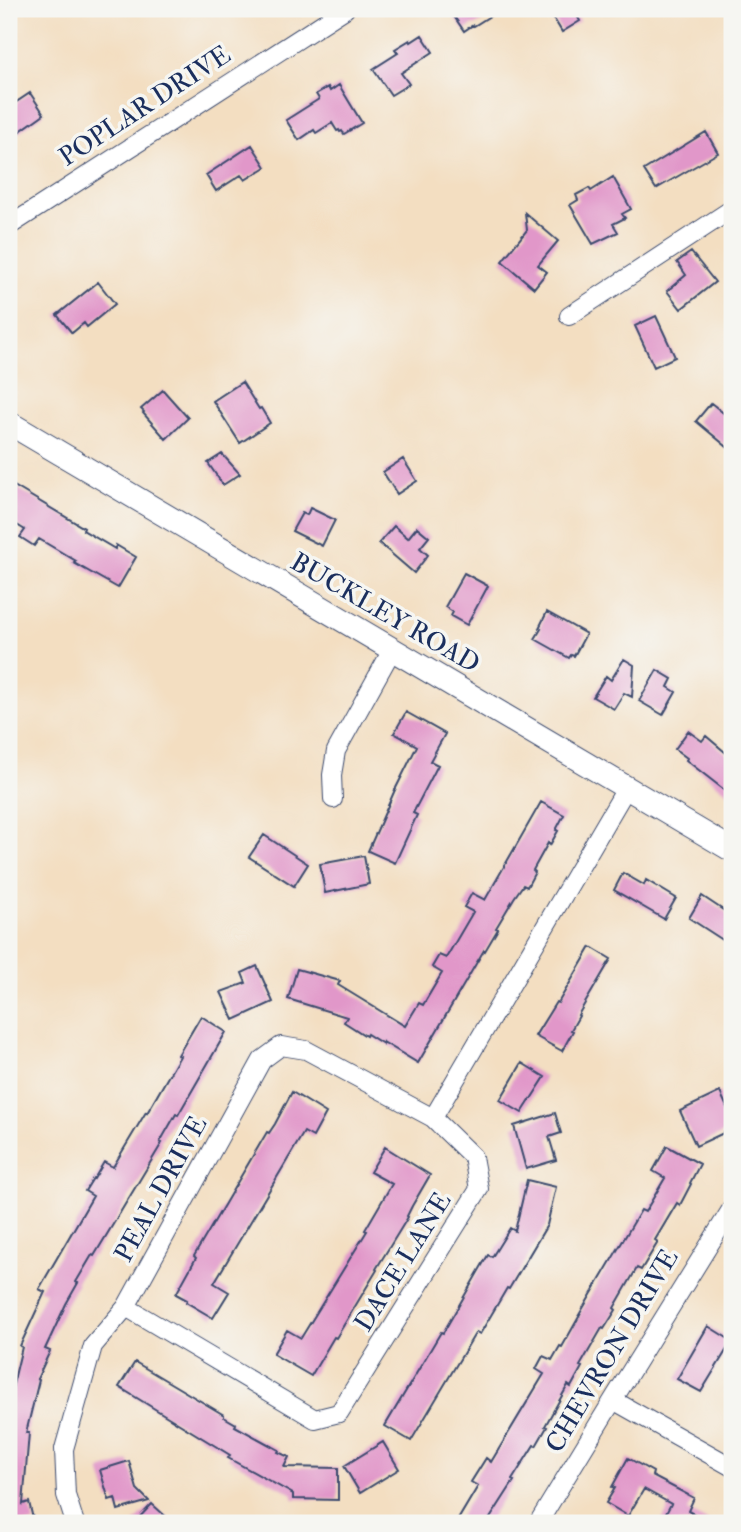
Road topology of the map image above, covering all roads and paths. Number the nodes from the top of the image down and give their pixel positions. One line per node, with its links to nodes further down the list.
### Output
1 (345, 9): 3 (street, POPLAR DRIVE)
2 (732, 209): 4 (street)
3 (9, 226)
4 (569, 316)
5 (9, 424): 6 (street, BUCKLEY ROAD)
6 (392, 650): 7 (street, BUCKLEY ROAD); 8 (street)
7 (627, 788): 9 (street, BUCKLEY ROAD); 10 (street)
8 (333, 799)
9 (732, 850)
10 (433, 1118): 12 (street, PEAL DRIVE); 12 (street, DACE LANE)
11 (732, 1208): 13 (street, CHEVRON DRIVE)
12 (126, 1307): 15 (street, PEAL DRIVE)
13 (613, 1400): 14 (street); 16 (street, CHEVRON DRIVE)
14 (732, 1467)
15 (75, 1523)
16 (538, 1523)

